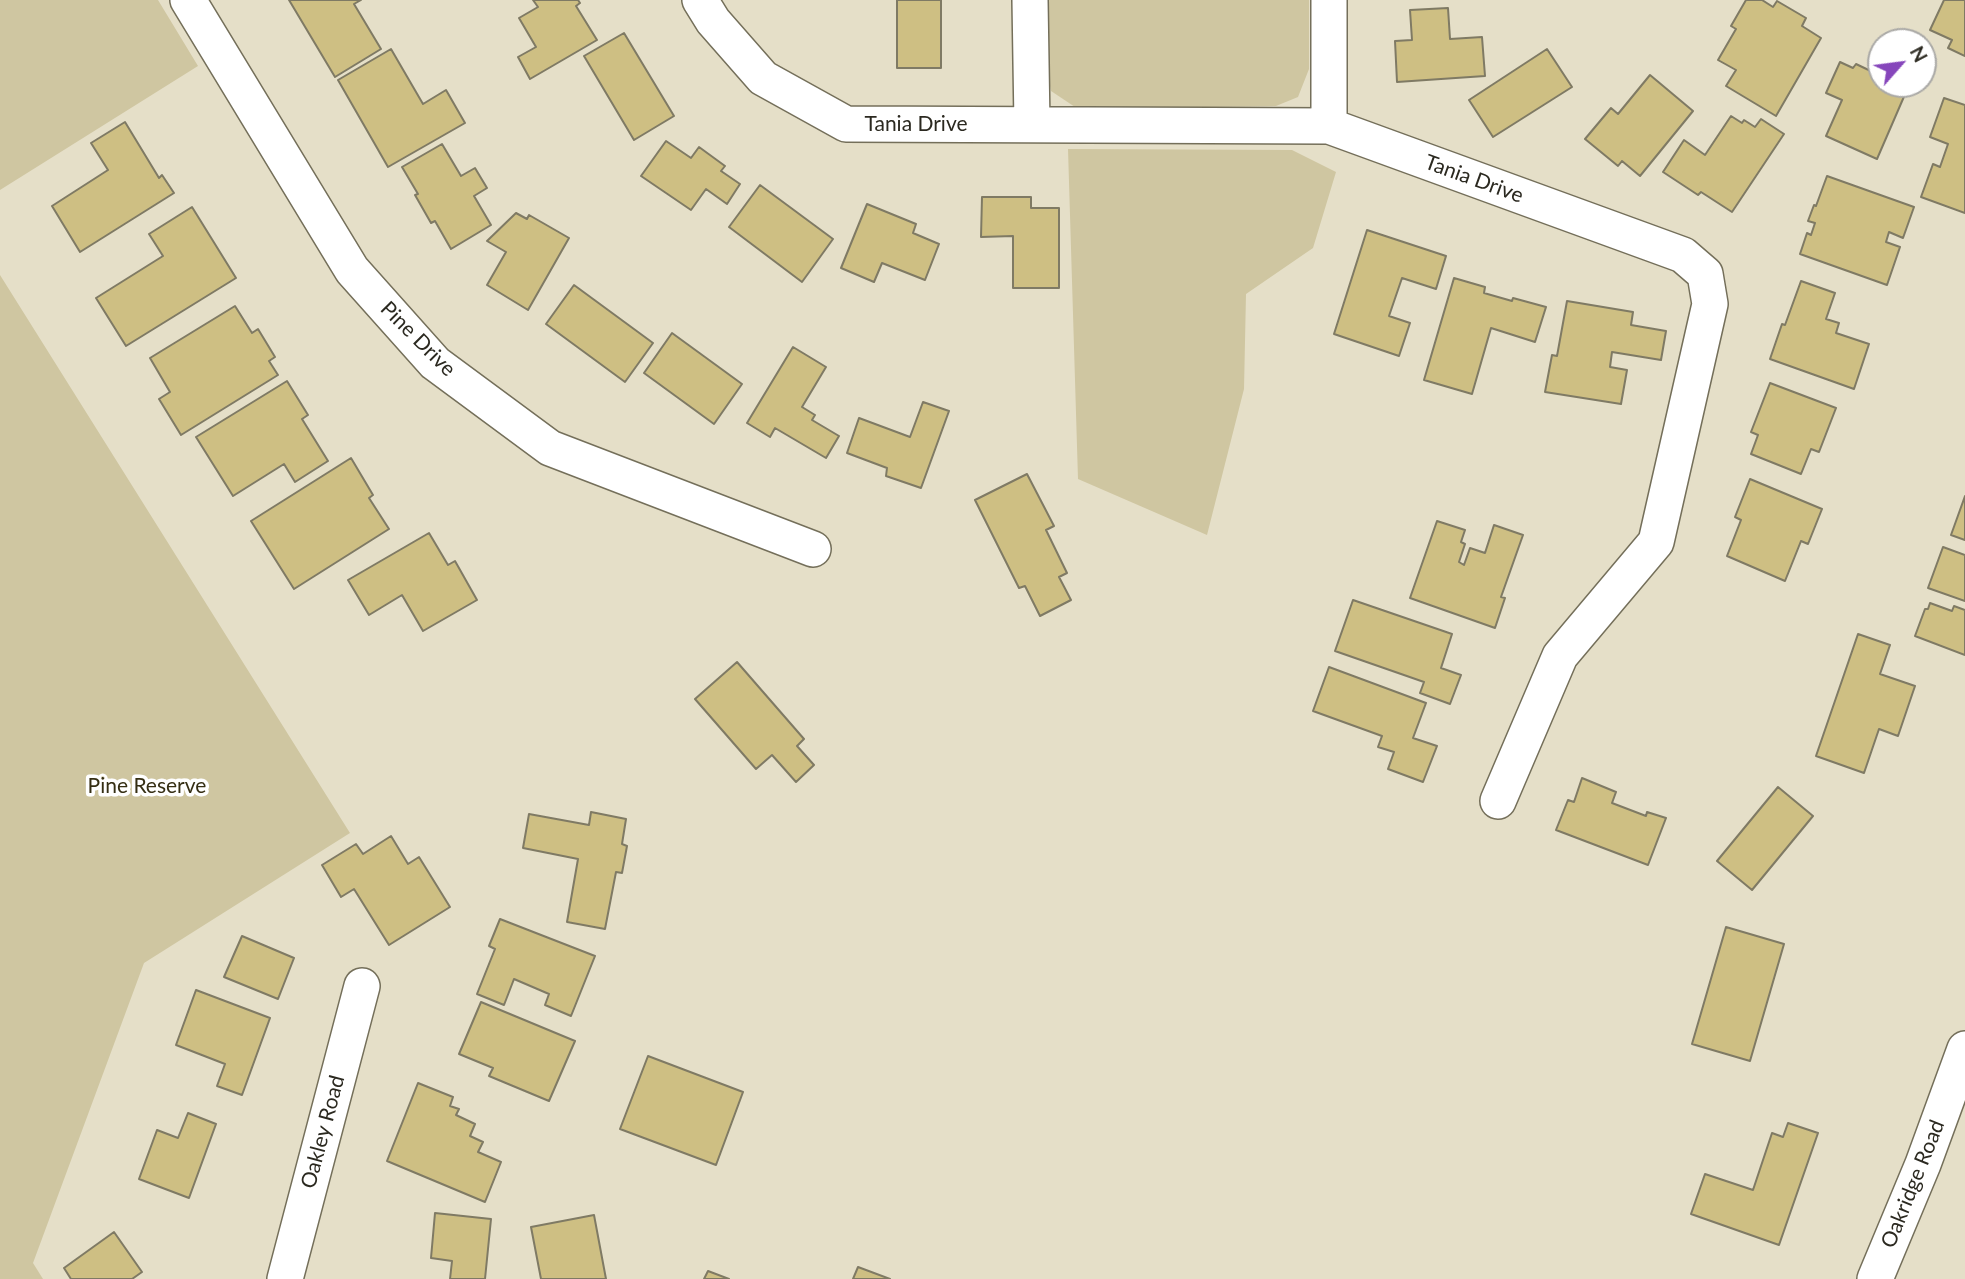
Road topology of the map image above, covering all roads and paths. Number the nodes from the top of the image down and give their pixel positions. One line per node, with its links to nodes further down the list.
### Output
1 (188, 0): 7 (street, Pine Drive)
2 (700, 0): 5 (street, Tania Drive)
3 (1030, 0): 5 (street)
4 (1329, 0): 6 (street)
5 (1031, 124): 6 (street, Tania Drive)
6 (1329, 126): 8 (street, Tania Drive)
7 (813, 549)
8 (1498, 801)
9 (362, 986): 11 (street, Oakley Road)
10 (1965, 1049): 12 (street, Oakridge Road)
11 (285, 1279)
12 (1875, 1279)

